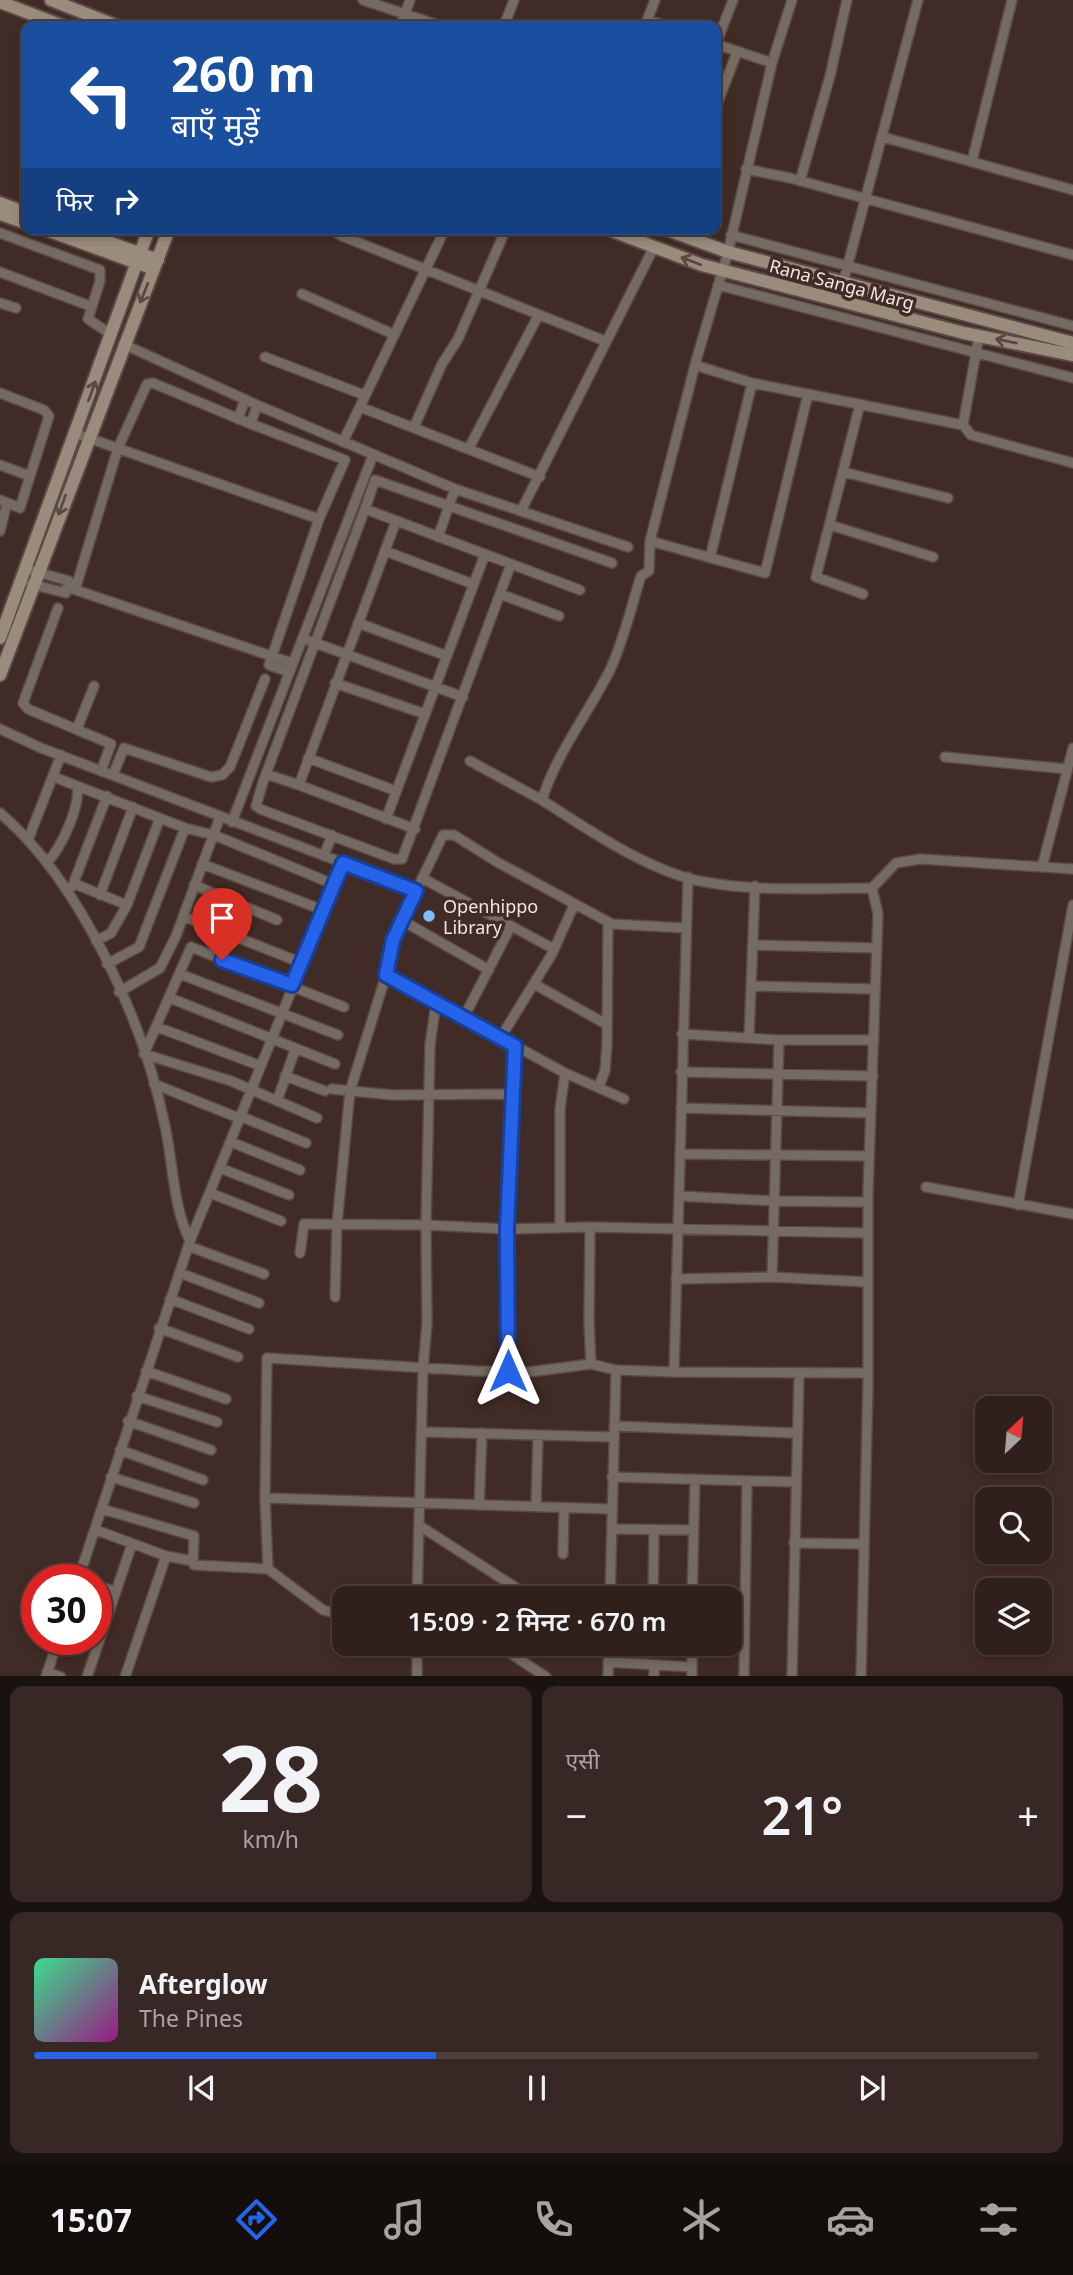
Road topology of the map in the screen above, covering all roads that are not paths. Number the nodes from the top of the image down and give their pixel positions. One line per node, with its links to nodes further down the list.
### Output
1 (363, 0): 12 (street)
2 (410, 0): 12 (street)
3 (514, 0): 18 (street)
4 (655, 0): 19 (street)
5 (733, 0): 20 (street)
6 (792, 0): 23 (street)
7 (848, 0): 28 (street)
8 (918, 0): 25 (street)
9 (1012, 0): 26 (street)
10 (57, 1): 14 (main road); 15 (main road)
11 (0, 2): 13 (main road)
12 (406, 13): 16 (street); 17 (street)
13 (50, 21)
14 (58, 21)
15 (105, 21)
16 (403, 21)
17 (428, 21)
18 (506, 21)
19 (647, 21)
20 (721, 31)
21 (721, 46): 22 (street)
22 (737, 52): 23 (street); 24 (street)
23 (772, 63): 27 (street)
24 (721, 94)
25 (883, 137): 26 (street); 30 (street)
26 (972, 161): 29 (street)
27 (746, 169): 28 (street); 45 (street)
28 (800, 181): 30 (street)
29 (1073, 190)
30 (867, 199): 48 (street); 51 (street)
31 (0, 203): 32 (main road)
32 (21, 211)
33 (0, 214): 34 (main road)
34 (21, 221)
35 (0, 233): 60 (street)
36 (63, 235): 49 (main road)
37 (85, 235): 49 (main road)
38 (147, 235): 49 (main road)
39 (167, 235): 50 (main road)
40 (340, 235): 54 (street)
41 (442, 235): 54 (street)
42 (503, 235): 57 (street)
43 (623, 235): 46 (main road, Rana Sanga Marg)
44 (681, 235): 47 (main road, Rana Sanga Marg)
45 (731, 236): 47 (street); 51 (street)
46 (654, 247): 52 (main road, Rana Sanga Marg, one-way to 46); 67 (street)
47 (728, 252): 52 (street); 55 (main road, Rana Sanga Marg)
48 (1073, 255)
49 (137, 258): 50 (main road); 65 (main road)
50 (156, 265): 69 (main road, one-way to 69)
51 (848, 266): 55 (street); 63 (street)
52 (722, 270): 56 (street); 66 (main road, Rana Sanga Marg)
53 (0, 272): 60 (street)
54 (425, 272): 57 (street); 64 (street)
55 (843, 283): 68 (main road, Rana Sanga Marg)
56 (718, 285): 70 (street); 73 (street)
57 (478, 292): 62 (street); 86 (street)
58 (302, 293): 64 (street)
59 (0, 303): 61 (street)
60 (90, 306): 65 (street)
61 (16, 308)
62 (538, 316): 67 (street); 90 (street)
63 (1073, 326)
64 (393, 334): 78 (street)
65 (112, 335): 87 (main road, one-way to 65)
66 (979, 336): 70 (street); 71 (main road, Rana Sanga Marg, one-way to 66)
67 (605, 341): 96 (street)
68 (1073, 343)
69 (123, 344): 79 (street); 87 (main road)
70 (976, 352): 74 (street); 85 (street)
71 (1073, 355)
72 (265, 357): 78 (street)
73 (695, 365): 75 (street); 108 (street)
74 (1073, 378)
75 (752, 383): 77 (street); 113 (street)
76 (0, 393): 95 (street)
77 (808, 394): 80 (street); 113 (street)
78 (365, 395): 82 (street)
79 (245, 400): 81 (street); 83 (street)
80 (860, 404): 85 (street); 94 (street)
81 (257, 405): 84 (street); 88 (street)
82 (360, 407): 86 (street); 88 (street)
83 (238, 419): 84 (street); 89 (street)
84 (251, 424): 103 (street)
85 (963, 425): 92 (street)
86 (414, 427): 90 (street)
87 (82, 436): 89 (street); 116 (main road)
88 (343, 442): 91 (street)
89 (118, 448): 103 (street); 118 (street)
90 (469, 449): 96 (street)
91 (373, 455): 97 (street); 126 (street)
92 (1073, 463)
93 (0, 465): 95 (street)
94 (844, 472): 98 (street); 105 (street)
95 (30, 476): 99 (street)
96 (540, 477): 102 (street)
97 (455, 489): 100 (street); 102 (street)
98 (948, 498)
99 (4, 502): 106 (street)
100 (449, 508): 101 (street); 107 (street); 114 (street)
101 (365, 509): 104 (street); 127 (street)
102 (521, 511): 109 (street)
103 (319, 519): 129 (street)
104 (396, 521): 107 (street); 110 (street)
105 (830, 525): 112 (street); 121 (street)
106 (0, 531)
107 (438, 537): 111 (street)
108 (650, 541): 113 (street); 157 (street)
109 (628, 547)
110 (385, 551): 117 (street); 124 (street)
111 (485, 554): 115 (street); 117 (street)
112 (933, 557)
113 (710, 558)
114 (612, 563)
115 (511, 564): 119 (street); 120 (street)
116 (30, 577): 118 (street); 125 (main road); 132 (main road)
117 (473, 584): 130 (street)
118 (71, 589): 129 (street)
119 (580, 590)
120 (500, 594): 123 (street); 137 (street)
121 (863, 594)
122 (58, 608): 140 (street)
123 (559, 616)
124 (358, 623): 128 (street); 130 (street)
125 (0, 638)
126 (302, 638): 127 (street); 131 (street)
127 (314, 642): 128 (street); 150 (street)
128 (346, 654): 134 (street); 136 (street)
129 (272, 656): 131 (street)
130 (447, 656): 136 (street)
131 (291, 667): 163 (street)
132 (0, 675)
133 (265, 678): 142 (street)
134 (335, 683): 138 (street); 146 (street)
135 (94, 687): 140 (street)
136 (435, 687): 137 (street); 138 (street)
137 (463, 697): 165 (street)
138 (425, 714): 155 (street)
139 (0, 729): 144 (street)
140 (77, 729): 141 (street)
141 (111, 744): 142 (street); 149 (street)
142 (124, 748): 151 (street)
143 (1073, 748): 148 (street)
144 (61, 755): 149 (street); 152 (street)
145 (945, 757): 148 (street)
146 (308, 758): 153 (street); 155 (street)
147 (470, 761): 157 (street)
148 (1067, 769): 173 (street)
149 (101, 771): 151 (street)
150 (266, 774): 153 (street); 167 (street)
151 (113, 775): 160 (street)
152 (54, 777): 154 (street); 168 (street)
153 (299, 785): 162 (street)
154 (77, 786): 156 (street); 170 (street)
155 (396, 791): 162 (street)
156 (107, 796): 158 (street); 180 (street)
157 (542, 800): 175 (street)
158 (133, 807): 161 (street); 183 (street)
159 (0, 813): 168 (street)
160 (220, 817): 163 (street); 166 (street)
161 (160, 818): 164 (street); 184 (street)
162 (386, 819): 165 (street)
163 (232, 822): 169 (street)
164 (186, 828): 166 (street); 199 (street)
165 (415, 829): 167 (street)
166 (214, 835): 172 (street); 177 (street)
167 (332, 835): 169 (street)
168 (28, 840): 170 (street)
169 (324, 856): 171 (street)
170 (47, 862): 180 (street)
171 (343, 863): 177 (street); 182 (street)
172 (202, 864): 178 (street); 187 (street)
173 (1042, 867): 174 (street); 181 (street)
174 (1073, 869)
175 (688, 877): 179 (street); 193 (street)
176 (422, 878): 182 (street); 185 (street); 192 (street)
177 (333, 884): 187 (street)
178 (194, 886): 188 (street); 189 (street)
179 (755, 886): 181 (street); 195 (street)
180 (72, 887): 183 (street); 194 (street)
181 (872, 888): 196 (street)
182 (416, 891): 190 (street)
183 (100, 895): 184 (street)
184 (127, 905): 194 (street)
185 (574, 905): 191 (street); 197 (street)
186 (1073, 905): 258 (street)
187 (323, 910): 198 (street)
188 (183, 916): 198 (street); 207 (street)
189 (277, 920)
190 (403, 921): 200 (street); 202 (street)
191 (608, 922): 193 (street); 213 (street)
192 (510, 928): 197 (street); 200 (street)
193 (686, 928): 215 (street)
194 (96, 941): 199 (street)
195 (753, 945): 196 (street); 205 (street)
196 (877, 948): 206 (street)
197 (554, 949): 203 (street)
198 (302, 963): 204 (street)
199 (107, 964): 207 (street)
200 (489, 970): 212 (street)
201 (180, 974): 204 (street); 208 (street); 211 (street)
202 (386, 975): 209 (street); 235 (street)
203 (534, 984): 213 (street); 217 (street)
204 (292, 985): 210 (street); 211 (street)
205 (752, 986): 206 (street); 218 (street)
206 (875, 989): 221 (street)
207 (119, 992): 224 (street)
208 (170, 998): 214 (street); 219 (street)
209 (436, 1004): 212 (street); 236 (street)
210 (344, 1007)
211 (281, 1013): 216 (street); 219 (street)
212 (464, 1017): 217 (street)
213 (606, 1024): 233 (street)
214 (157, 1027): 224 (street); 226 (street)
215 (682, 1034): 218 (street); 227 (street)
216 (338, 1035)
217 (501, 1037): 222 (street)
218 (749, 1037): 220 (street)
219 (271, 1040): 223 (street); 226 (street)
220 (779, 1040): 221 (street); 229 (street)
221 (874, 1040): 231 (street)
222 (515, 1046): 228 (street); 237 (street)
223 (295, 1050): 225 (street); 230 (street)
224 (144, 1054): 232 (street); 234 (street)
225 (335, 1064)
226 (261, 1066): 234 (street)
227 (681, 1072): 229 (street); 240 (street)
228 (565, 1073): 233 (street); 264 (street)
229 (778, 1075): 231 (street); 241 (street)
230 (285, 1076): 235 (street); 239 (street)
231 (873, 1076): 242 (street)
232 (154, 1084): 243 (street); 269 (street)
233 (599, 1086): 238 (street)
234 (252, 1091): 239 (street); 243 (street)
235 (350, 1091): 236 (street); 261 (street)
236 (429, 1093): 237 (street); 262 (street)
237 (514, 1094): 265 (street)
238 (624, 1099)
239 (276, 1101): 244 (street)
240 (681, 1108): 241 (street); 247 (street)
241 (776, 1110): 242 (street); 248 (street)
242 (871, 1113): 249 (street)
243 (241, 1118): 245 (street); 246 (street)
244 (317, 1118)
245 (231, 1142): 250 (street); 251 (street)
246 (306, 1143)
247 (681, 1154): 248 (street); 255 (street)
248 (775, 1156): 249 (street); 256 (street)
249 (870, 1156): 257 (street)
250 (220, 1168): 253 (street); 254 (street)
251 (300, 1170)
252 (926, 1187): 258 (street)
253 (210, 1193): 260 (street); 269 (street)
254 (289, 1195)
255 (680, 1196): 256 (street); 266 (street)
256 (774, 1201): 257 (street); 267 (street)
257 (868, 1202): 268 (street)
258 (1018, 1205): 259 (street)
259 (1073, 1214)
260 (281, 1221)
261 (338, 1224): 262 (street); 270 (street); 276 (street)
262 (426, 1225): 265 (street); 283 (street)
263 (590, 1227): 264 (street); 266 (street); 282 (street)
264 (560, 1228): 265 (street)
265 (507, 1229): 286 (street)
266 (679, 1231): 267 (street); 274 (street)
267 (773, 1233): 268 (street); 273 (street)
268 (868, 1233): 275 (street)
269 (189, 1243): 271 (street); 272 (street)
270 (300, 1253)
271 (180, 1273): 277 (street); 278 (street)
272 (264, 1275)
273 (772, 1278): 274 (street); 275 (street)
274 (676, 1279): 287 (street)
275 (868, 1282): 288 (street)
276 (335, 1297)
277 (170, 1298): 279 (street); 280 (street)
278 (259, 1303)
279 (159, 1328): 281 (street); 285 (street)
280 (249, 1329)
281 (238, 1357)
282 (592, 1364): 284 (street); 286 (street)
283 (423, 1369): 286 (street); 295 (street); 307 (street)
284 (616, 1370): 287 (street); 294 (street)
285 (146, 1371): 290 (street); 291 (street)
286 (508, 1371)
287 (674, 1372): 289 (street)
288 (868, 1373): 289 (street); 322 (street)
289 (799, 1375): 297 (street)
290 (137, 1396): 292 (street); 293 (street)
291 (226, 1399)
292 (128, 1421): 299 (street); 300 (street)
293 (217, 1422)
294 (613, 1431): 297 (street); 298 (street); 302 (street)
295 (422, 1432): 296 (street); 309 (street)
296 (482, 1433): 298 (street); 310 (street)
297 (796, 1433): 306 (street)
298 (538, 1435): 311 (street)
299 (120, 1450): 301 (street); 303 (street)
300 (211, 1450)
301 (111, 1477): 308 (street); 313 (street)
302 (612, 1477): 304 (street); 314 (street)
303 (203, 1480)
304 (695, 1480): 305 (street); 319 (street)
305 (747, 1482): 306 (street); 351 (street)
306 (796, 1482): 320 (street)
307 (265, 1498): 309 (street); 327 (street)
308 (194, 1503)
309 (419, 1504): 310 (street); 315 (street)
310 (479, 1505): 311 (street)
311 (536, 1507): 312 (street)
312 (564, 1508): 314 (street); 323 (street)
313 (102, 1509): 317 (street); 325 (street)
314 (611, 1509): 316 (street)
315 (420, 1527): 328 (street); 329 (street)
316 (612, 1528): 318 (street); 330 (street)
317 (96, 1530): 321 (street); 326 (street)
318 (654, 1530): 319 (street); 331 (street)
319 (693, 1530): 332 (street)
320 (794, 1543): 322 (street); 352 (street)
321 (132, 1544): 324 (street); 334 (street)
322 (864, 1544): 353 (street)
323 (563, 1554)
324 (166, 1556): 325 (street); 346 (street)
325 (193, 1561): 327 (street)
326 (85, 1564)
327 (268, 1569): 335 (street)
328 (418, 1586)
329 (513, 1586)
330 (610, 1586)
331 (653, 1586)
332 (692, 1586)
333 (112, 1591): 334 (street)
334 (116, 1592): 345 (street)
335 (332, 1612)
336 (53, 1655): 343 (street)
337 (418, 1656): 347 (street)
338 (515, 1656): 348 (street)
339 (607, 1656): 340 (street)
340 (608, 1662): 341 (street); 349 (street)
341 (654, 1665): 342 (street); 350 (street)
342 (692, 1672)
343 (47, 1674): 344 (street)
344 (61, 1676)
345 (87, 1676)
346 (125, 1676)
347 (417, 1676)
348 (547, 1676)
349 (608, 1676)
350 (654, 1676)
351 (744, 1676)
352 (792, 1676)
353 (861, 1676)

